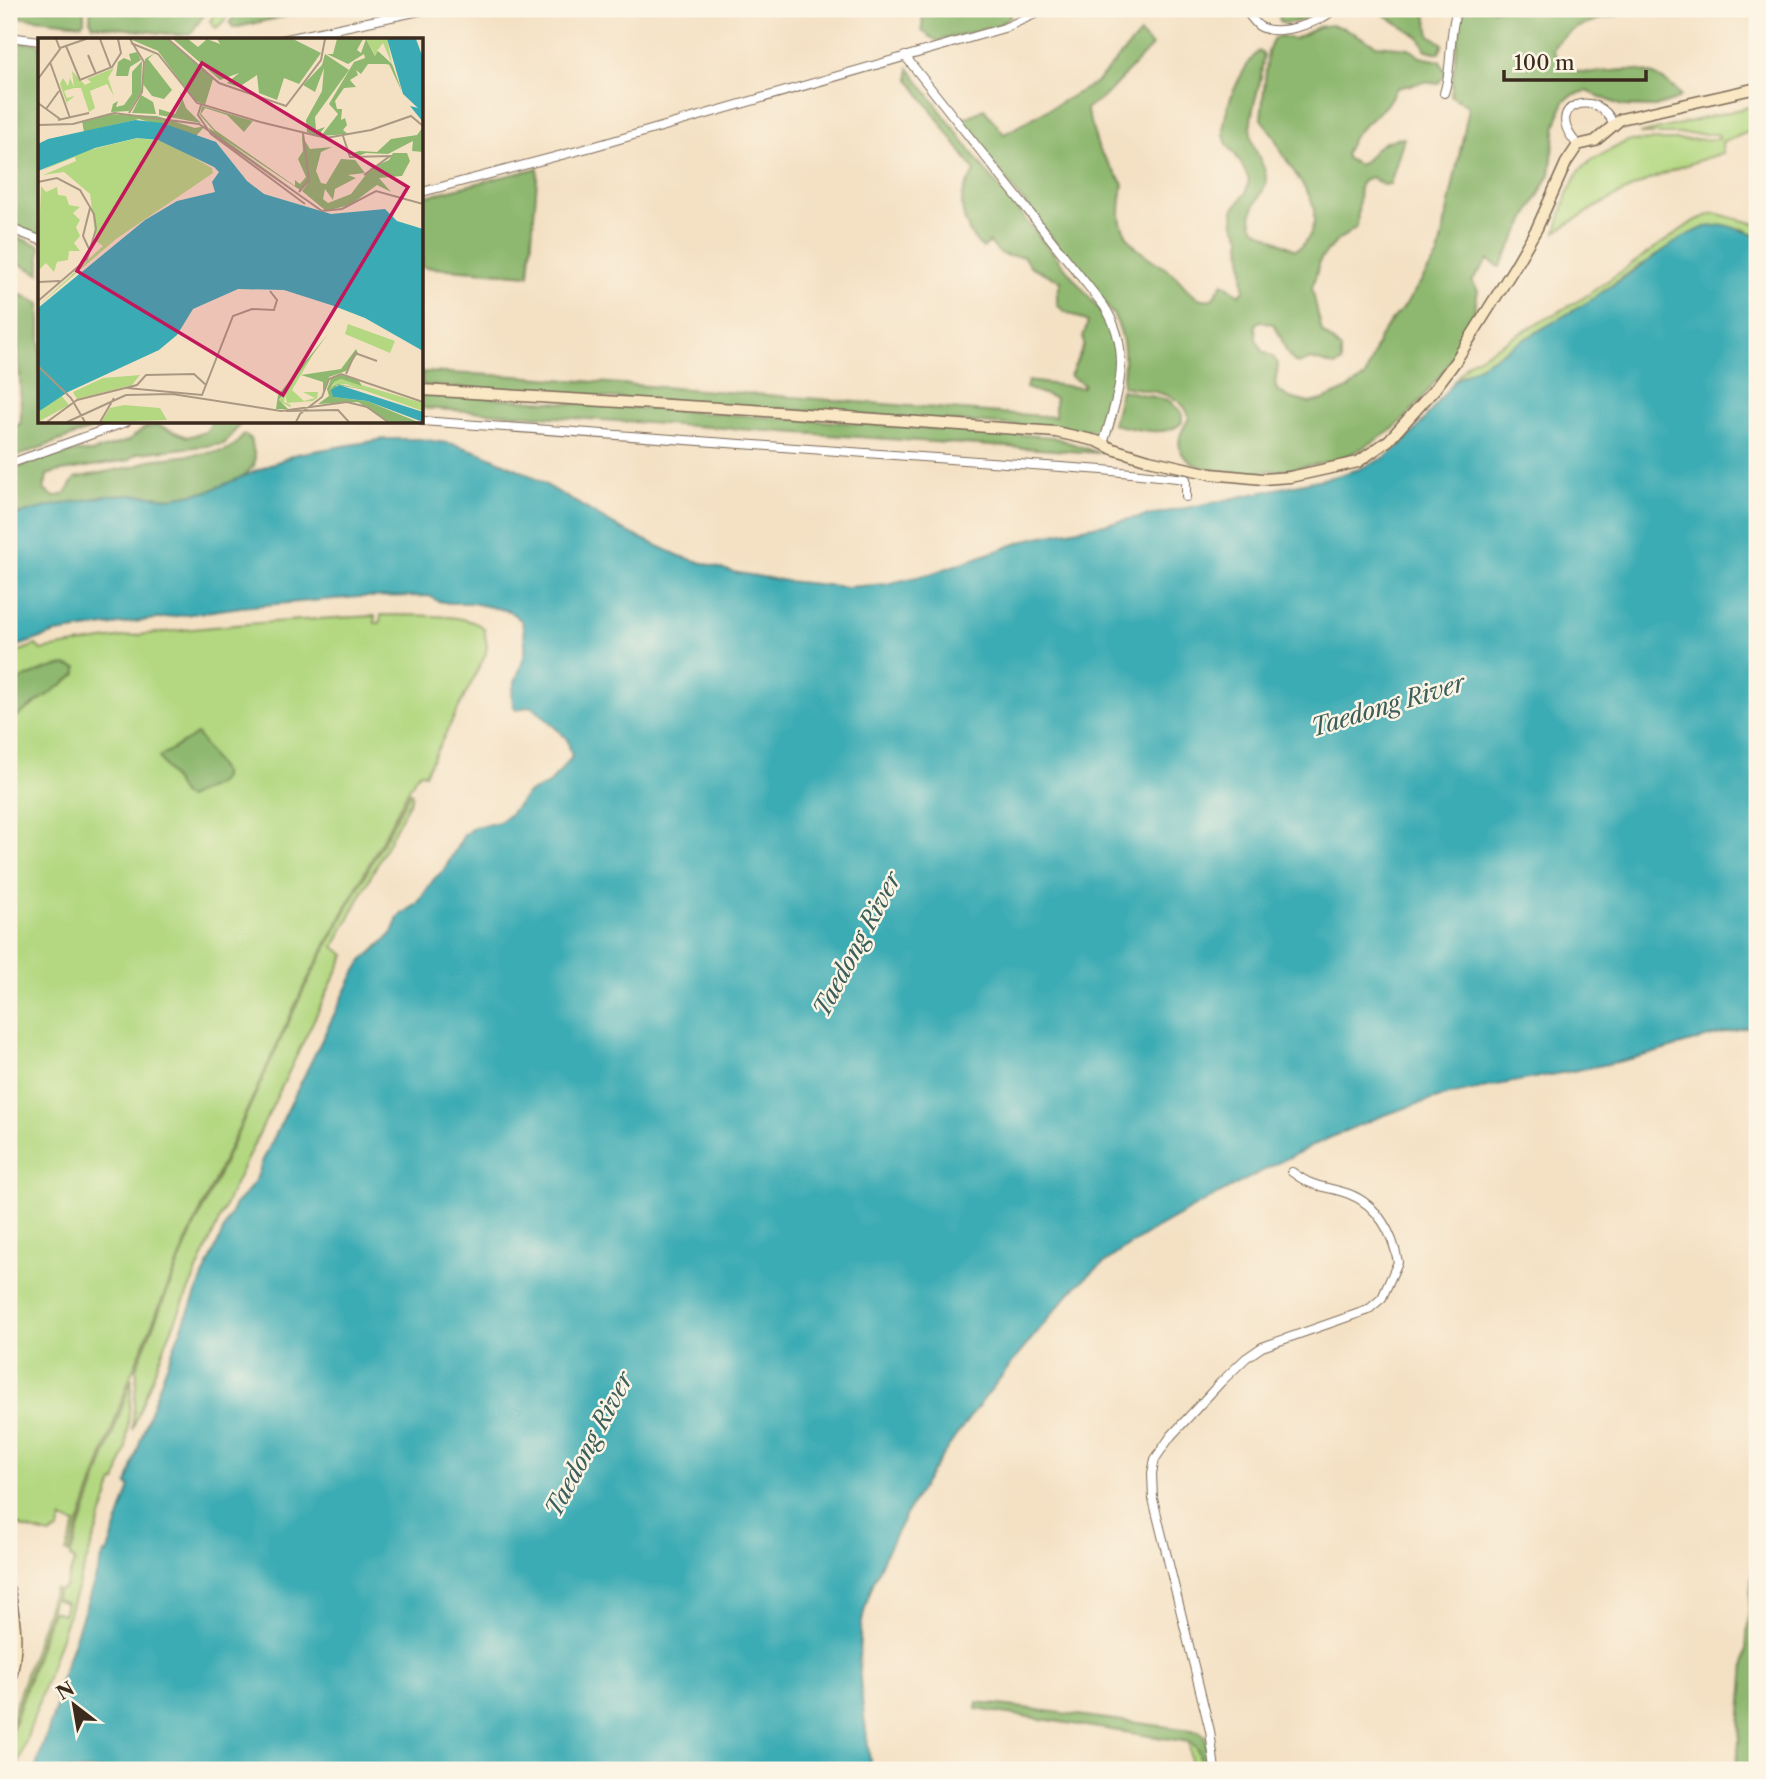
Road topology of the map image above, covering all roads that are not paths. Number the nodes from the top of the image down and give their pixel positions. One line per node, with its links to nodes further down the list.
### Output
1 (429, 9): 7 (street)
2 (1046, 9): 9 (street)
3 (1244, 9): 4 (street)
4 (1334, 9)
5 (1457, 9): 11 (street)
6 (9, 37): 8 (street)
7 (291, 38)
8 (38, 41)
9 (905, 56): 14 (street); 20 (street)
10 (1757, 88): 12 (street)
11 (1444, 93)
12 (1613, 124): 13 (street); 13 (street)
13 (1578, 145): 20 (street)
14 (424, 191)
15 (9, 228): 16 (street)
16 (38, 239)
17 (424, 390): 20 (street)
18 (424, 421): 22 (street)
19 (120, 424): 21 (street)
20 (1103, 444)
21 (9, 464)
22 (1186, 497)
23 (1292, 1172): 27 (street)
24 (9, 1590): 25 (street)
25 (10, 1605): 26 (street)
26 (9, 1684)
27 (1215, 1770)

